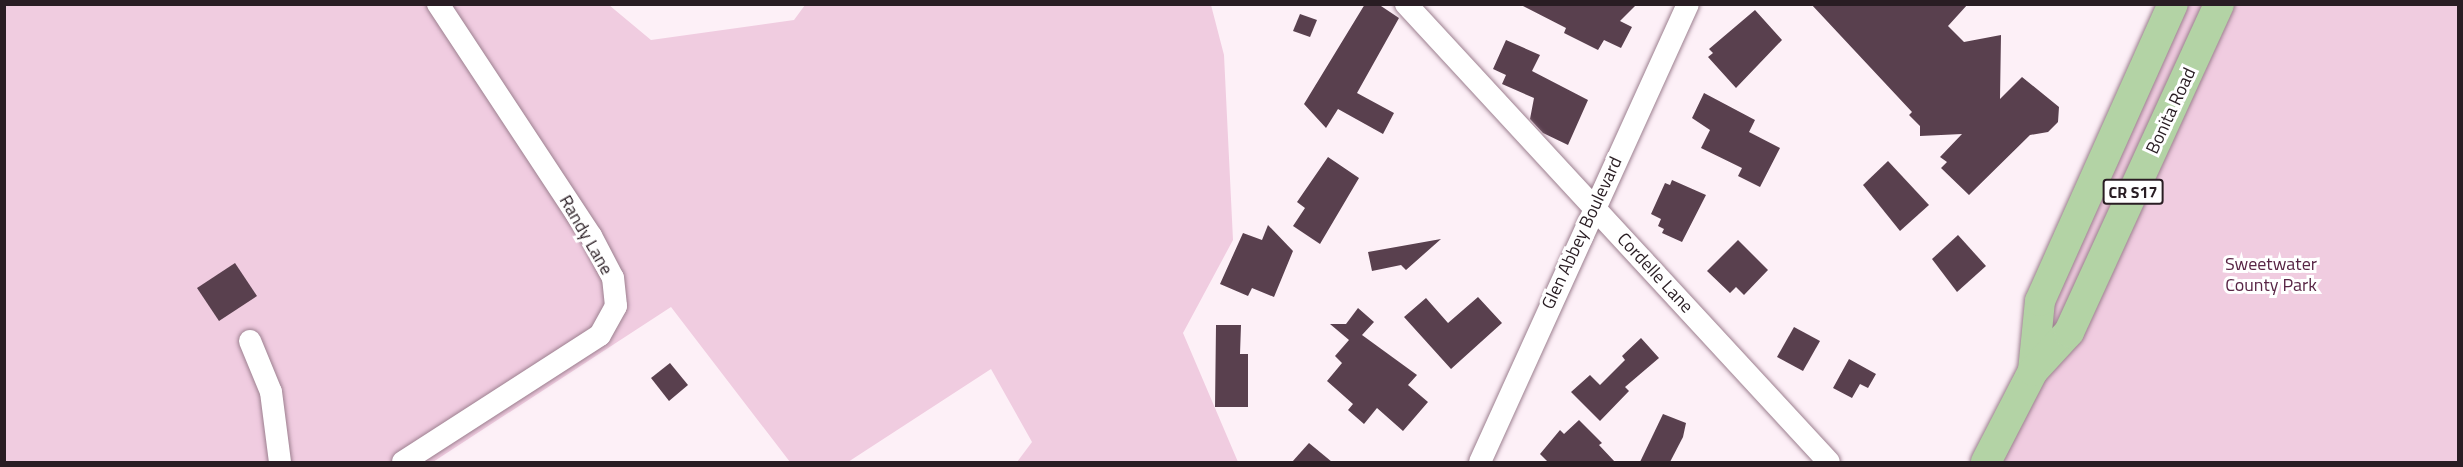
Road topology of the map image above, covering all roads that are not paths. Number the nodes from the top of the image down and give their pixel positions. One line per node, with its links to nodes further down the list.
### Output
1 (438, 4): 10 (street, Randy Lane)
2 (1406, 4): 6 (street, Cordelle Lane)
3 (1688, 4): 6 (street, Glen Abbey Boulevard)
4 (2173, 4): 8 (main road, Bonita Road / CR S17)
5 (2219, 4): 8 (main road, Bonita Road / CR S17)
6 (1593, 206): 11 (street, Glen Abbey Boulevard); 12 (street, Cordelle Lane)
7 (250, 341): 9 (street)
8 (2033, 371): 13 (main road, Bonita Road / CR S17)
9 (280, 462)
10 (403, 462)
11 (1480, 462)
12 (1829, 462)
13 (1986, 462)

